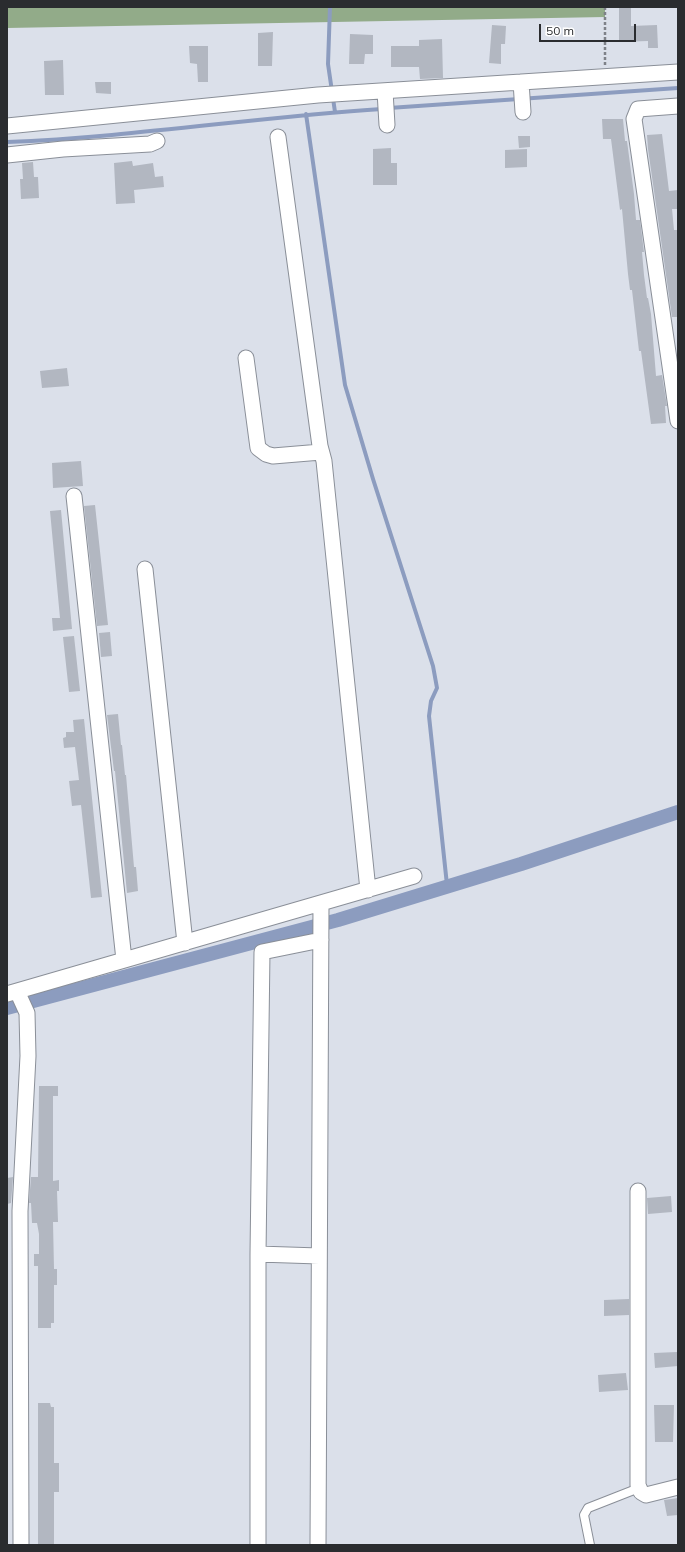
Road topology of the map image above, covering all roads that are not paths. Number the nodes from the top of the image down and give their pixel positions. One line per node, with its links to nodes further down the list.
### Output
1 (678, 72): 2 (street)
2 (521, 86): 3 (street); 5 (street)
3 (385, 95): 6 (street); 7 (street)
4 (678, 106): 12 (street)
5 (523, 109)
6 (387, 122)
7 (7, 126)
8 (278, 137): 13 (street)
9 (157, 141): 10 (street)
10 (7, 155)
11 (246, 358): 13 (street)
12 (678, 421)
13 (321, 452): 17 (street)
14 (74, 496): 21 (street)
15 (145, 569): 20 (street)
16 (414, 876): 17 (street)
17 (368, 890): 18 (street)
18 (321, 907): 19 (street); 20 (street)
19 (321, 937): 24 (street); 25 (street)
20 (186, 943): 21 (street)
21 (124, 960): 22 (street)
22 (14, 992): 28 (street)
23 (638, 1191): 27 (street)
24 (258, 1254): 25 (street); 29 (street)
25 (319, 1256): 30 (street)
26 (678, 1487): 27 (street)
27 (640, 1488): 31 (lane)
28 (22, 1545)
29 (258, 1545)
30 (318, 1545)
31 (590, 1545)

